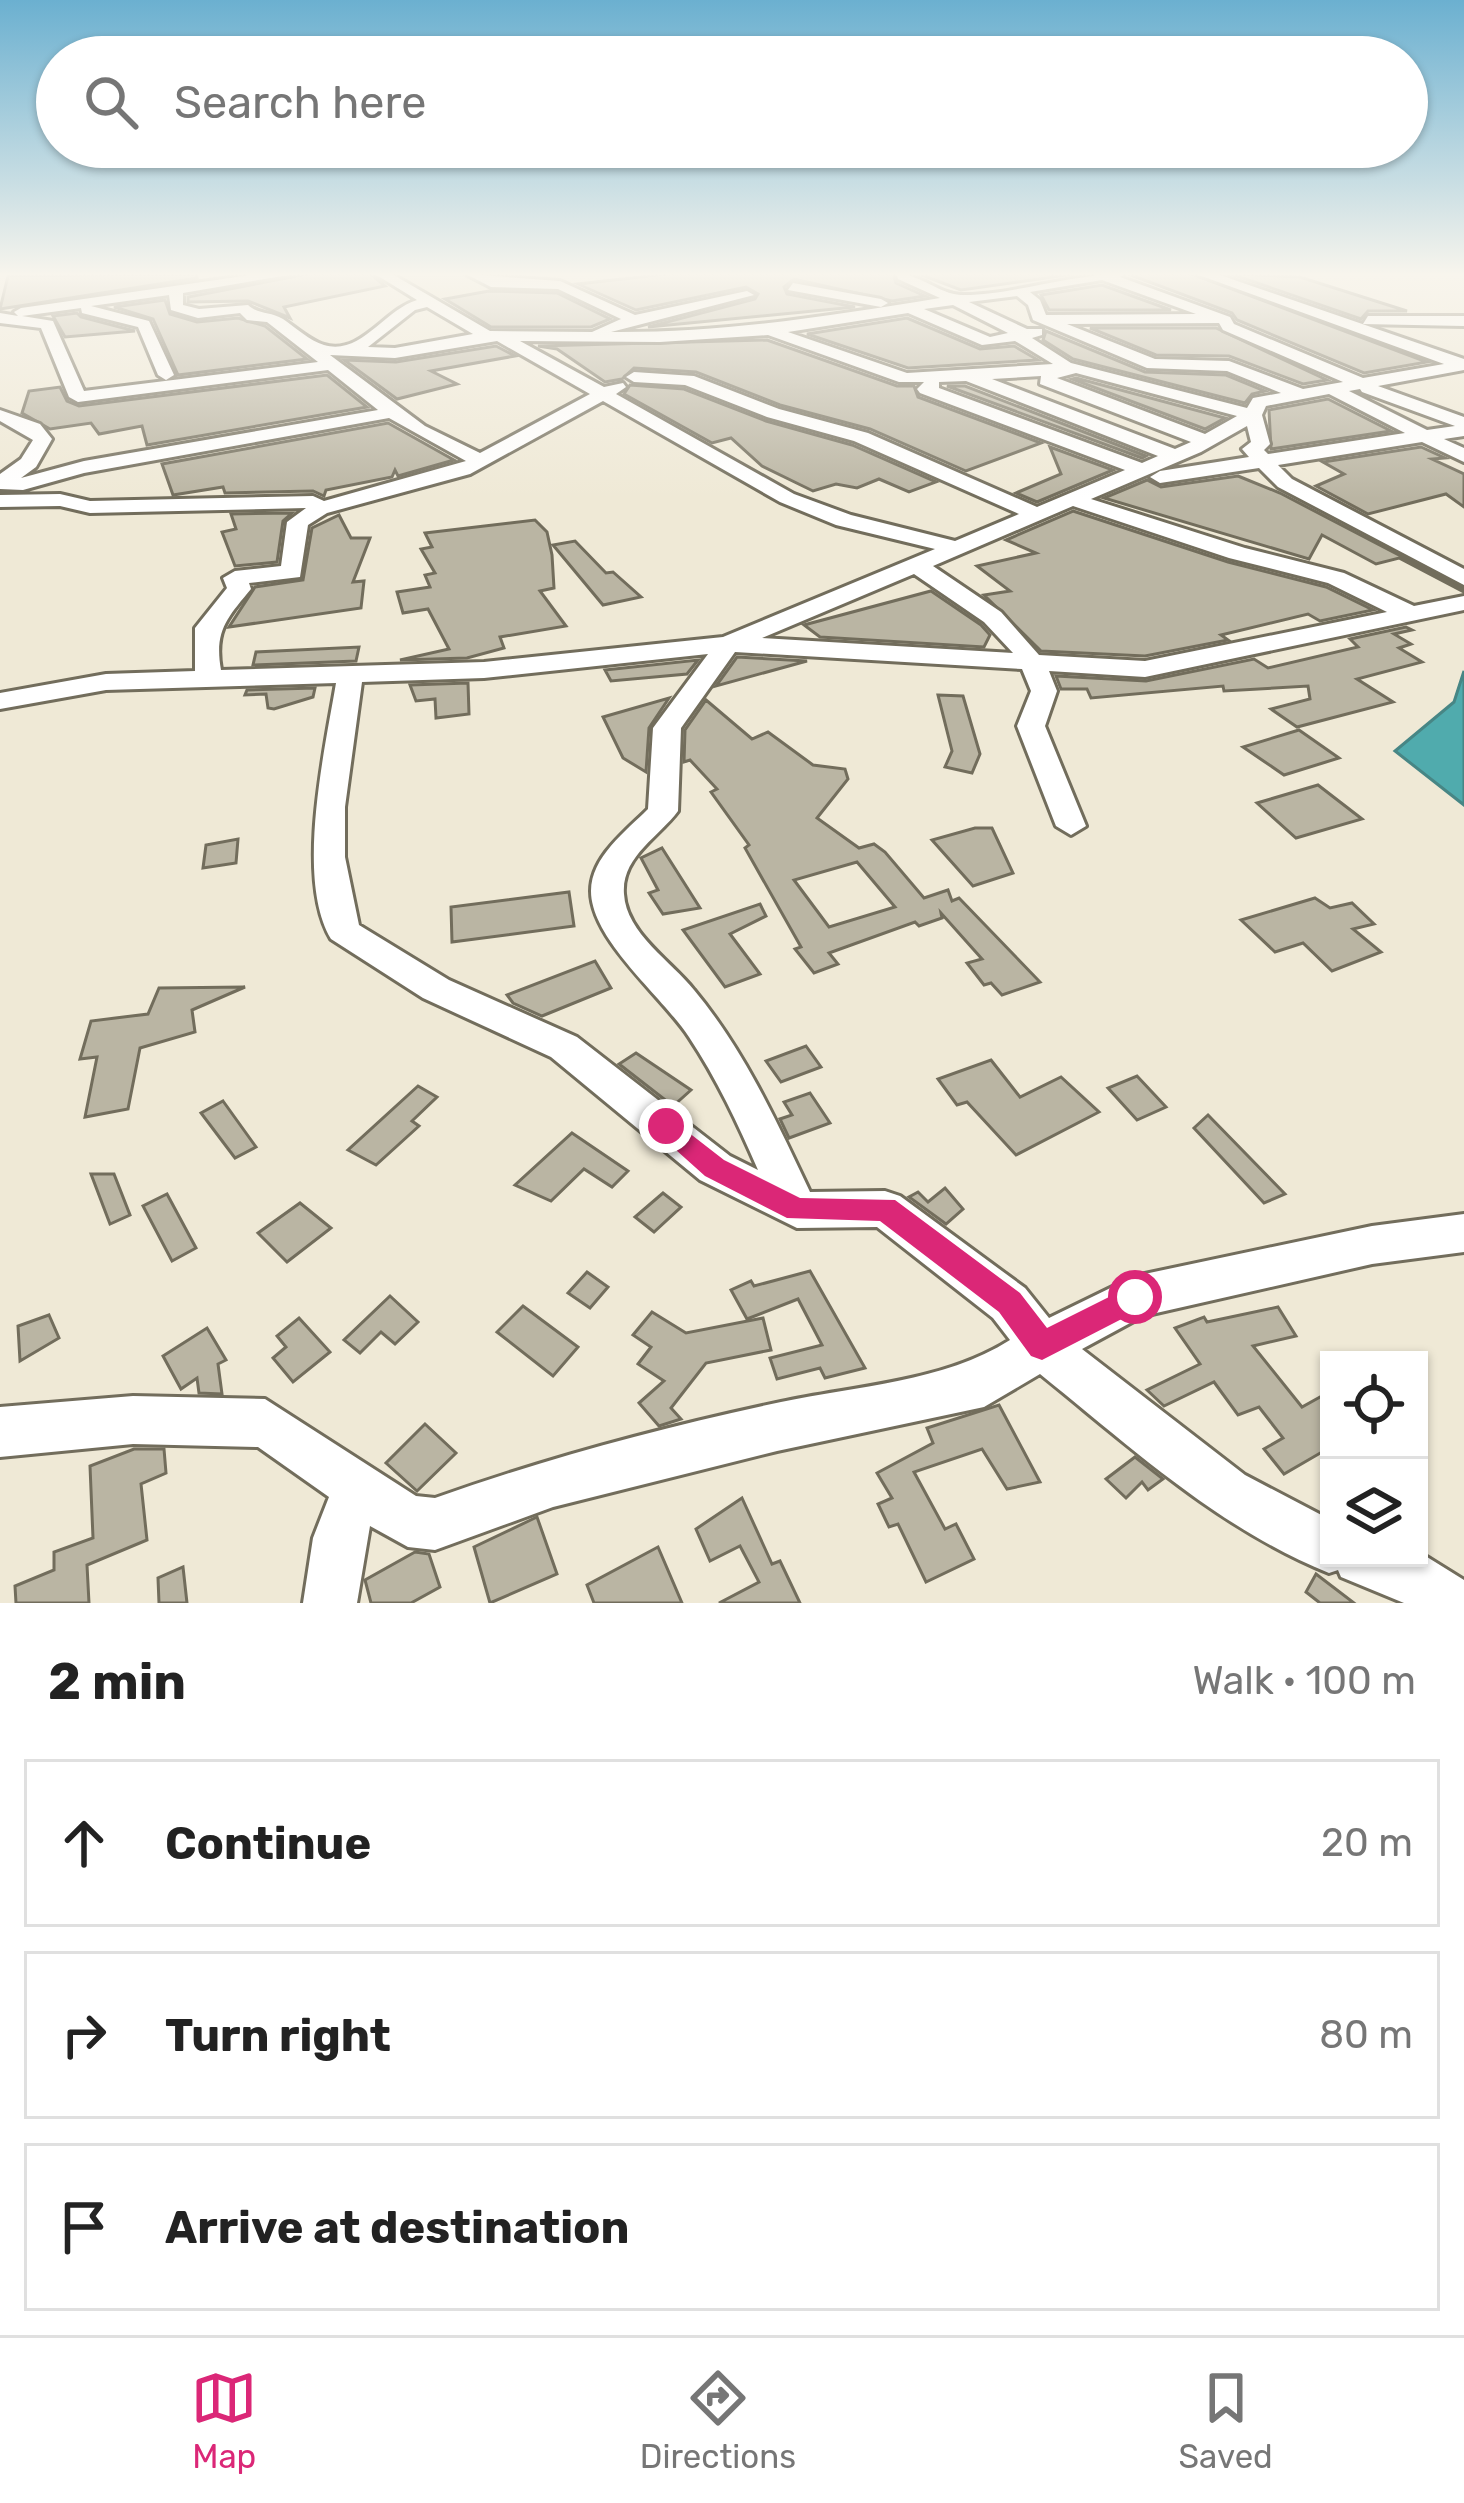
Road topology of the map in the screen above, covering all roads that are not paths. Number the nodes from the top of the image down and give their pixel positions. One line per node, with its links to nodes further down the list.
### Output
1 (55, 349): 21 (street)
2 (154, 349): 24 (street)
3 (314, 349): 21 (street)
4 (319, 349): 18 (street)
5 (356, 349): 18 (street)
6 (427, 349): 18 (street)
7 (518, 349): 29 (street)
8 (659, 349): 26 (street)
9 (823, 349): 25 (street)
10 (1043, 349): 23 (street)
11 (1113, 349): 22 (street)
12 (1199, 349): 22 (street)
13 (1279, 349): 19 (street)
14 (1324, 349): 17 (street)
15 (1331, 349): 27 (street)
16 (1415, 349): 20 (street)
17 (1332, 352): 19 (street); 27 (street)
18 (351, 353)
19 (1300, 358): 27 (street)
20 (1451, 363): 27 (street)
21 (330, 365): 31 (street)
22 (1229, 366): 30 (street)
23 (1062, 367): 25 (street); 33 (street); 36 (street)
24 (166, 375)
25 (962, 376): 40 (street); 40 (street)
26 (634, 377): 29 (street); 45 (street)
27 (1378, 377): 28 (street); 34 (street)
28 (1334, 389): 30 (street); 35 (street)
29 (607, 394): 38 (street); 46 (street)
30 (1300, 394): 33 (street)
31 (396, 411): 38 (street); 41 (street)
32 (0, 415): 41 (street)
33 (1253, 415): 36 (street); 39 (street)
34 (1464, 427): 35 (street)
35 (1428, 436): 37 (street); 39 (street)
36 (1207, 442): 40 (street)
37 (1464, 457)
38 (477, 458): 44 (street)
39 (1267, 463): 40 (street); 48 (street)
40 (1160, 468): 42 (street)
41 (0, 483)
42 (1072, 499): 45 (street); 50 (street)
43 (0, 501): 44 (street)
44 (320, 508): 54 (street)
45 (1036, 514): 46 (street)
46 (958, 548): 47 (street)
47 (914, 566): 51 (street); 52 (street)
48 (1464, 578)
49 (1464, 603): 50 (street)
50 (1408, 613): 52 (street)
51 (728, 644): 52 (street); 53 (street); 57 (street)
52 (1035, 666): 56 (street)
53 (350, 676): 54 (street); 57 (street)
54 (209, 678): 55 (street)
55 (0, 701)
56 (1071, 826)
57 (797, 1210): 59 (street)
58 (1464, 1233): 59 (street)
59 (1042, 1346): 61 (street); 62 (street)
60 (0, 1432): 61 (street)
61 (358, 1488): 64 (street)
62 (1320, 1542)
63 (1386, 1567): 65 (street)
64 (330, 1603)
65 (1450, 1603)

